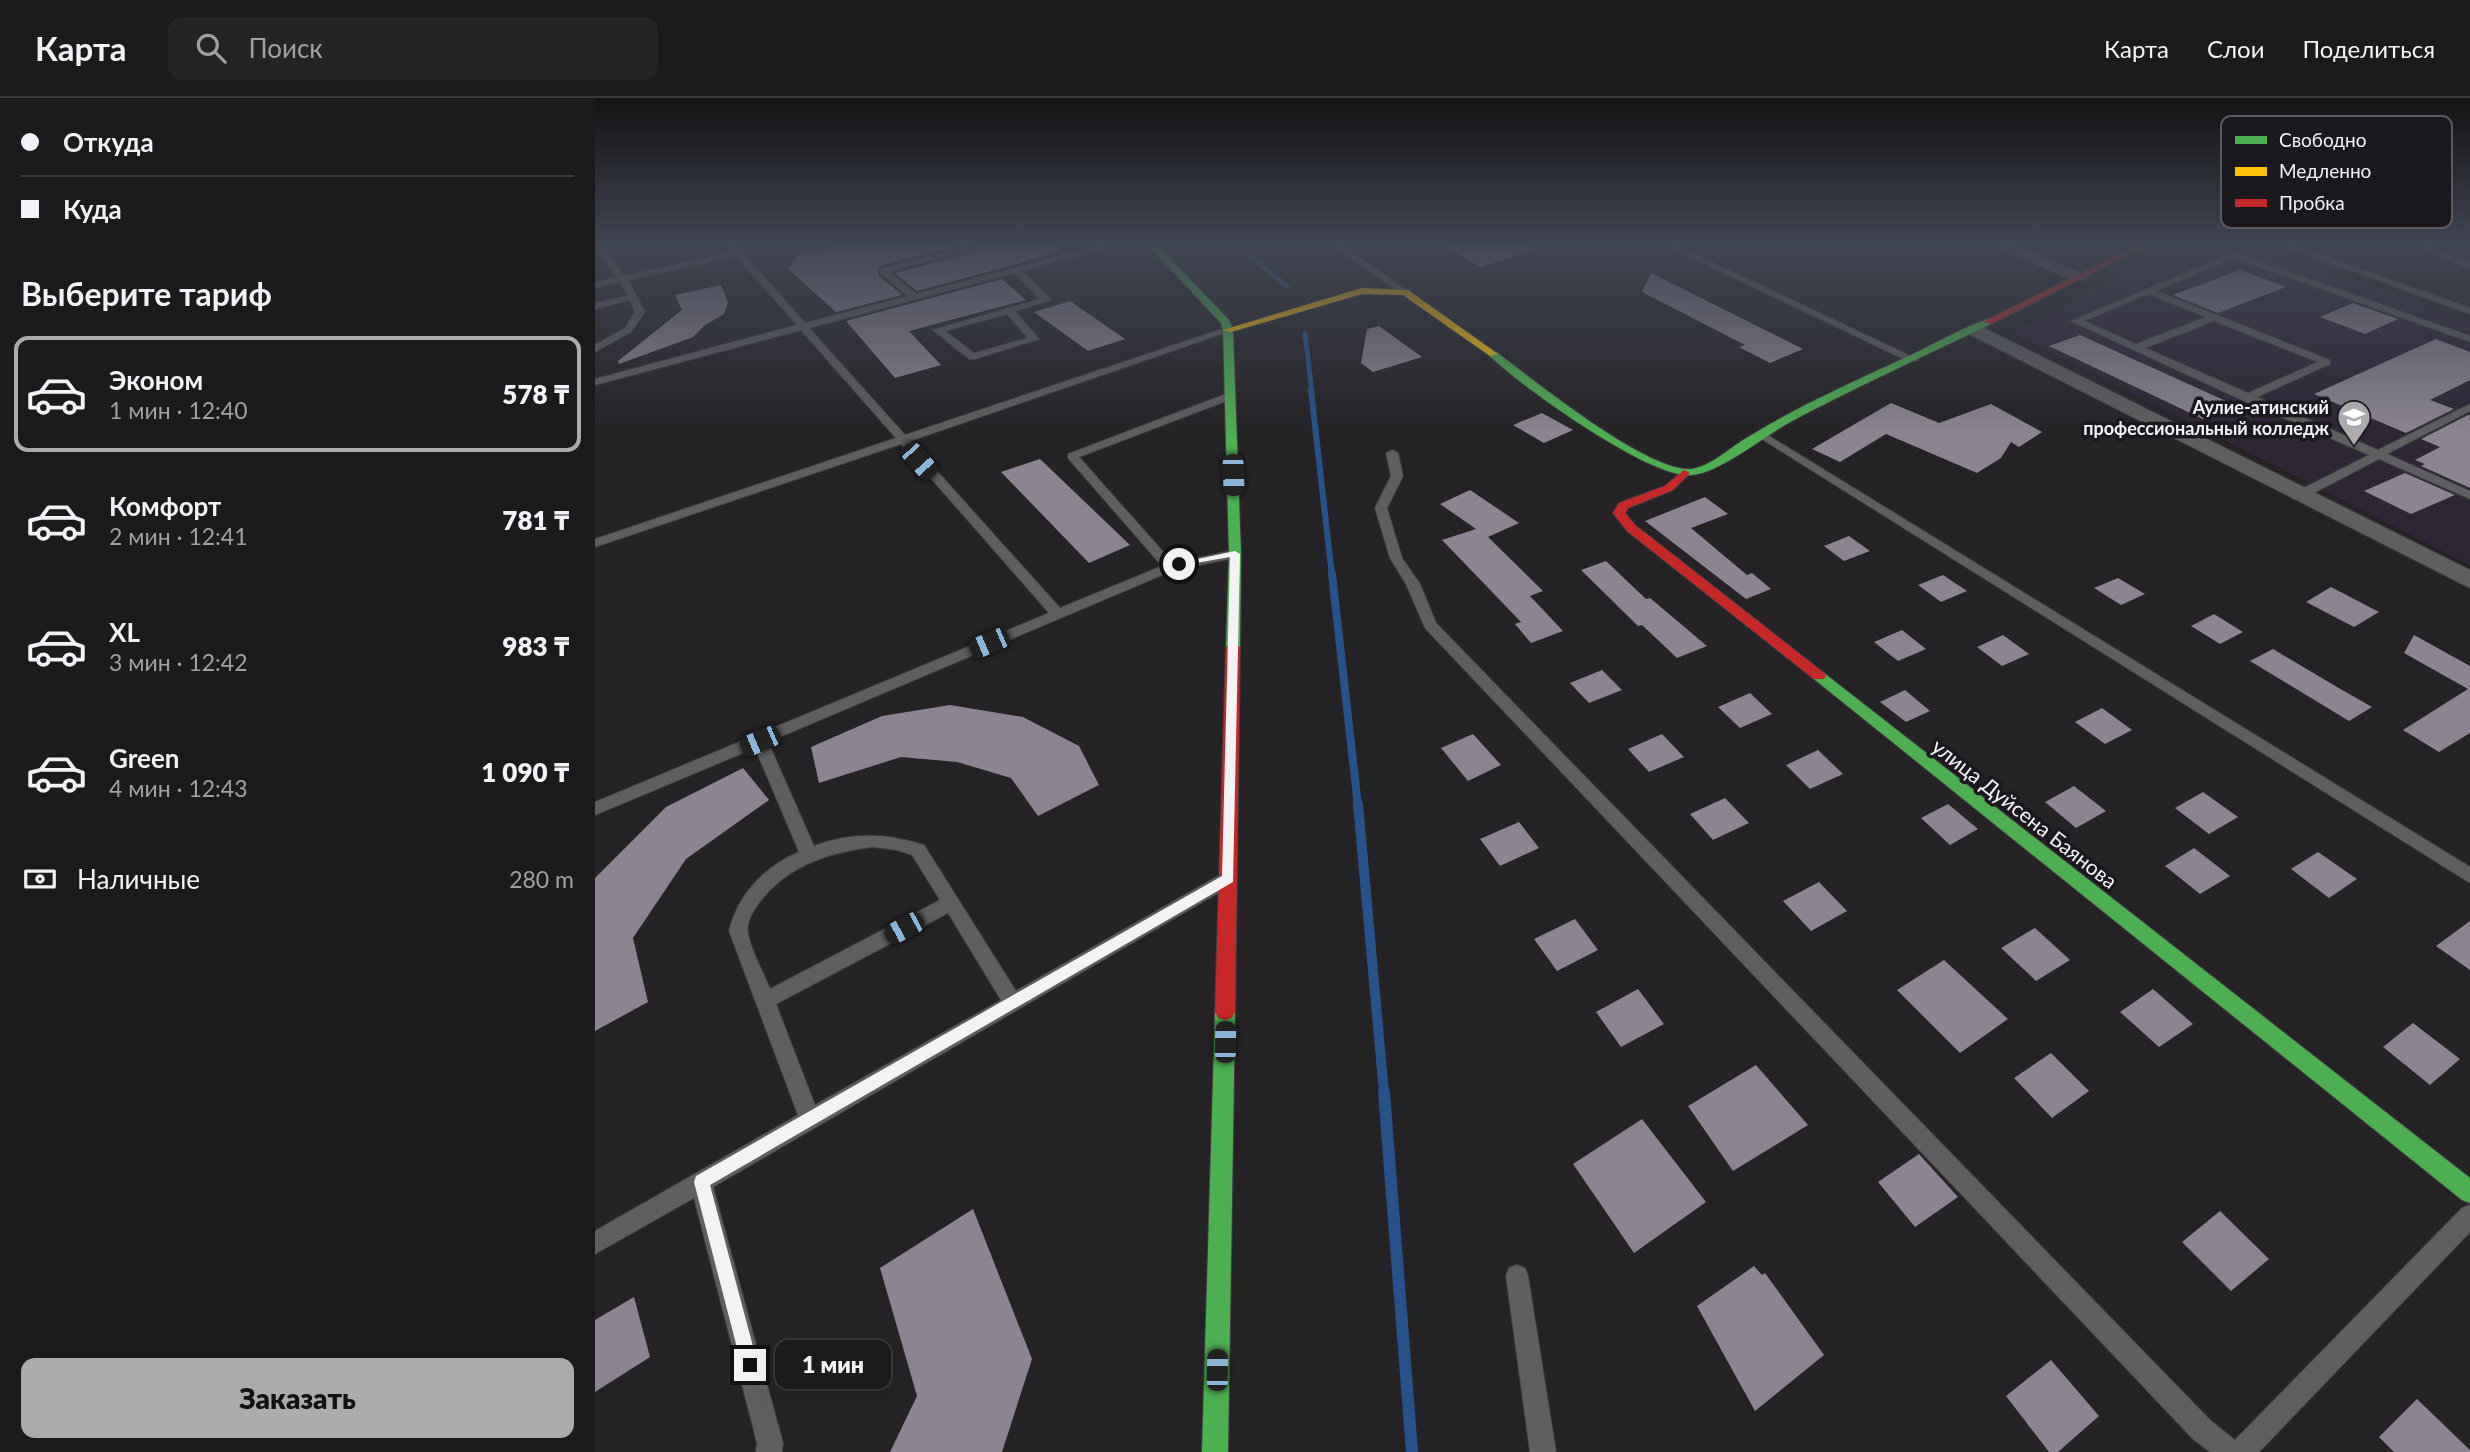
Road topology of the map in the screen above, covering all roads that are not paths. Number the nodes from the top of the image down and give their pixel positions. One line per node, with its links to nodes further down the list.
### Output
1 (638, 307): 20 (lane)
2 (788, 307): 15 (lane)
3 (876, 307): 15 (lane)
4 (1019, 307): 13 (lane)
5 (1212, 307): 16 (street)
6 (1309, 307): 16 (street)
7 (1426, 307): 30 (street)
8 (1802, 307): 21 (lane)
9 (2020, 307): 17 (street)
10 (2109, 307): 19 (lane)
11 (2190, 307): 14 (lane)
12 (2381, 307): 18 (lane)
13 (1009, 310): 13 (lane)
14 (2215, 317): 19 (lane); 24 (lane)
15 (805, 326): 22 (lane); 27 (lane)
16 (1229, 330): 23 (street); 27 (lane)
17 (1976, 330): 21 (street); 31 (street)
18 (2470, 339)
19 (2135, 348): 24 (lane)
20 (595, 349)
21 (1914, 360): 26 (street)
22 (595, 382)
23 (1230, 396): 34 (street); 35 (lane)
24 (2246, 398): 29 (lane)
25 (2470, 407): 29 (lane)
26 (1761, 434): 30 (street); 41 (lane)
27 (900, 441): 33 (lane); 37 (lane)
28 (1392, 453): 55 (lane)
29 (2377, 453): 31 (lane); 32 (lane)
30 (1684, 473): 48 (street, улица Дуйсена Баянова)
31 (2300, 495): 36 (street)
32 (2470, 495)
33 (595, 543)
34 (1235, 554): 35 (lane); 42 (street)
35 (1170, 567): 37 (lane)
36 (2470, 580)
37 (1057, 614): 38 (lane)
38 (760, 741): 39 (lane); 40 (lane)
39 (595, 808)
40 (809, 853): 43 (lane); 44 (lane)
41 (2470, 876)
42 (1229, 879): 45 (lane); 53 (street)
43 (951, 903): 44 (lane); 45 (lane)
44 (764, 1001): 46 (lane)
45 (1013, 1003): 46 (lane)
46 (810, 1119): 47 (lane)
47 (701, 1182): 50 (lane); 52 (lane)
48 (2470, 1192)
49 (2470, 1216): 56 (lane)
50 (595, 1243)
51 (1517, 1276): 54 (lane)
52 (769, 1452)
53 (1215, 1452)
54 (1543, 1452)
55 (2231, 1452)
56 (2241, 1452)

